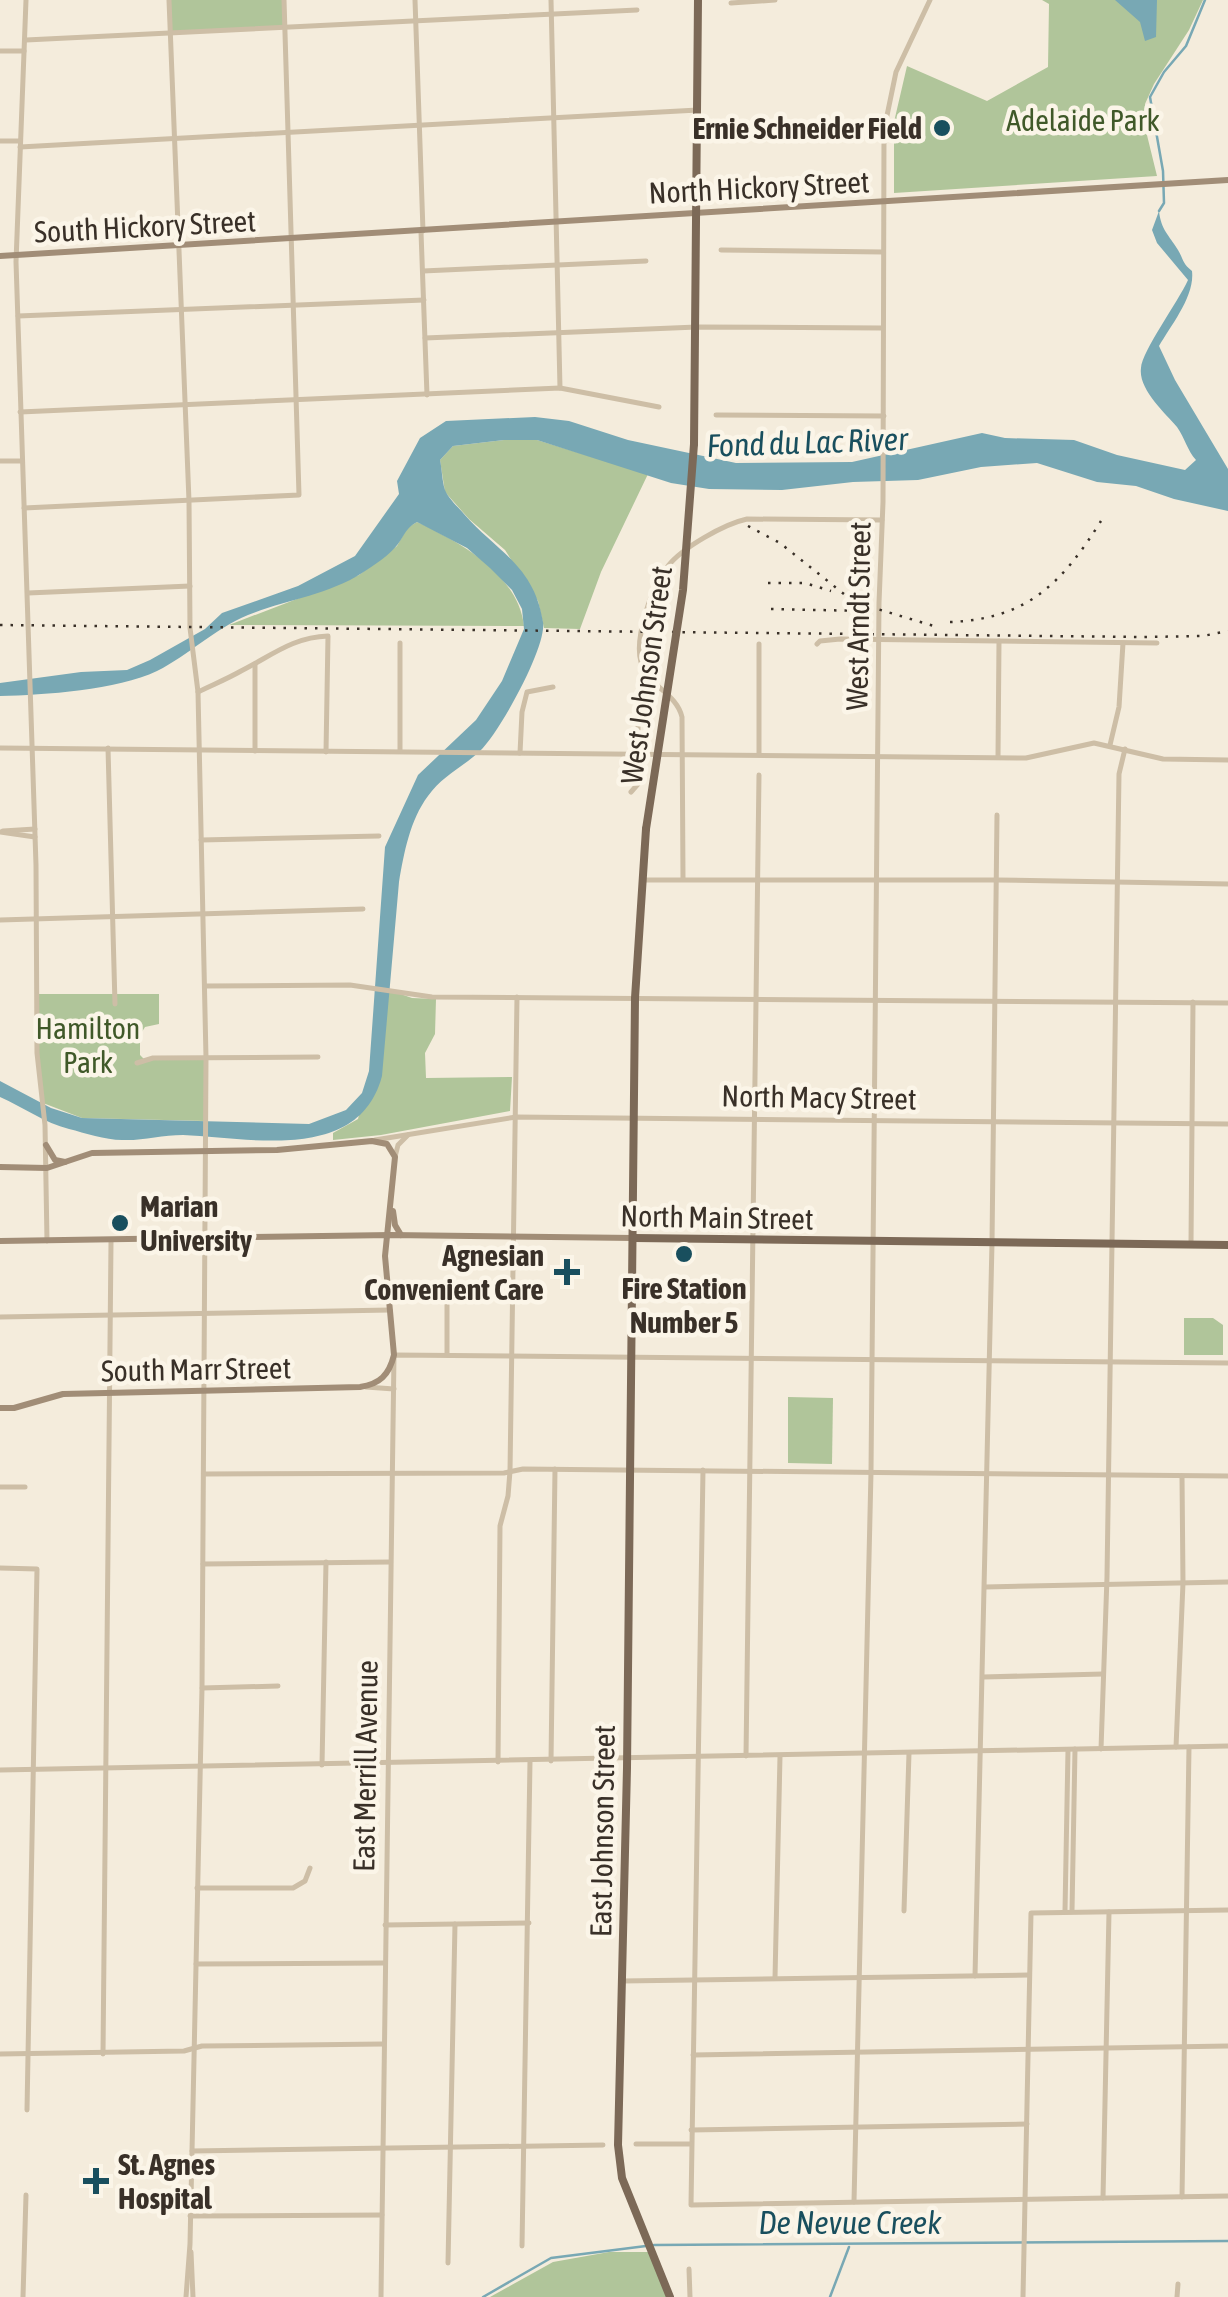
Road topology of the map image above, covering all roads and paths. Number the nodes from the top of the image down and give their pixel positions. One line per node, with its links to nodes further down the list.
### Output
1 (26, 0): 15 (street)
2 (169, 0): 14 (street)
3 (284, 0): 13 (street)
4 (415, 0): 12 (street)
5 (551, 0): 11 (street)
6 (698, 0): 18 (main road, West Johnson Street)
7 (776, 0): 9 (street)
8 (928, 0): 26 (street, West Arndt Street)
9 (731, 2)
10 (637, 10): 11 (street)
11 (551, 14): 12 (street); 19 (street)
12 (416, 21): 13 (street); 20 (street)
13 (285, 28): 14 (street); 21 (street)
14 (170, 34): 15 (street); 22 (street)
15 (24, 40): 17 (street)
16 (0, 51): 17 (street)
17 (24, 51): 24 (street)
18 (698, 110): 19 (street); 27 (main road, West Johnson Street)
19 (554, 119): 20 (street); 28 (street)
20 (420, 126): 21 (street); 29 (street)
21 (288, 133): 22 (street); 30 (street)
22 (174, 139): 24 (street); 31 (street)
23 (0, 140): 24 (street)
24 (20, 144): 35 (street)
25 (1228, 180): 26 (street, North Hickory Street)
26 (885, 202): 27 (street, North Hickory Street); 33 (street, West Arndt Street)
27 (698, 214): 28 (street, North Hickory Street); 43 (main road, West Johnson Street)
28 (557, 223): 29 (street, North Hickory Street); 37 (street)
29 (422, 232): 30 (street, North Hickory Street); 38 (street)
30 (292, 240): 31 (street, South Hickory Street); 40 (street)
31 (178, 246): 35 (street, South Hickory Street); 41 (street)
32 (721, 250): 33 (street)
33 (884, 252): 44 (street, West Arndt Street)
34 (0, 256): 35 (street, South Hickory Street)
35 (16, 256): 42 (street)
36 (646, 261): 37 (street)
37 (557, 266): 38 (street); 45 (street)
38 (423, 270): 39 (street)
39 (424, 300): 40 (street); 46 (street)
40 (294, 305): 41 (street); 49 (street)
41 (181, 310): 42 (street); 50 (street)
42 (18, 316): 52 (street)
43 (697, 327): 44 (street); 45 (street); 99 (main road, West Johnson Street, bridge)
44 (883, 328): 54 (street, West Arndt Street)
45 (558, 332): 46 (street); 47 (street)
46 (425, 338): 48 (street)
47 (560, 388): 48 (street); 51 (street)
48 (427, 395): 49 (street)
49 (297, 400): 50 (street); 57 (street)
50 (184, 404): 52 (street); 57 (street)
51 (658, 407)
52 (20, 412): 56 (street)
53 (716, 415): 54 (street)
54 (884, 416): 59 (street, West Arndt Street)
55 (0, 461): 56 (street)
56 (22, 461): 58 (street)
57 (189, 500): 58 (street); 60 (street)
58 (24, 508): 61 (street)
59 (882, 520): 62 (street, West Arndt Street); 84 (street)
60 (190, 586): 61 (street); 71 (street)
61 (27, 593): 75 (street)
62 (879, 639): 63 (street); 68 (street); 86 (street, West Arndt Street)
63 (999, 641): 65 (street); 87 (street)
64 (400, 643): 80 (street)
65 (1123, 643): 66 (street); 73 (street)
66 (1157, 643)
67 (759, 644): 85 (street)
68 (817, 644)
69 (255, 663): 71 (street); 79 (street); 81 (street)
70 (553, 687): 82 (street)
71 (198, 692): 77 (street)
72 (638, 709): 83 (street)
73 (1110, 746): 78 (street); 87 (street)
74 (0, 748): 75 (street)
75 (32, 748): 76 (street); 93 (street)
76 (108, 748): 77 (street); 105 (street)
77 (199, 749): 79 (street); 95 (street)
78 (1125, 749): 88 (street); 101 (street)
79 (255, 751): 81 (street)
80 (400, 751): 81 (street); 82 (street)
81 (326, 752)
82 (520, 753): 83 (street)
83 (638, 753): 84 (street); 90 (street)
84 (680, 754): 85 (street); 97 (street)
85 (759, 754): 86 (street)
86 (879, 755): 87 (street); 98 (street, West Arndt Street)
87 (998, 758)
88 (1228, 760)
89 (758, 774): 96 (street)
90 (631, 792)
91 (997, 816): 100 (street)
92 (0, 832): 93 (street)
93 (35, 833): 106 (street)
94 (379, 836): 95 (street)
95 (202, 840): 104 (street)
96 (755, 878): 97 (street); 98 (street); 111 (street)
97 (683, 879): 99 (street)
98 (877, 879): 100 (street); 112 (street, West Arndt Street)
99 (640, 880): 110 (main road, West Johnson Street)
100 (996, 880): 101 (street); 113 (street)
101 (1117, 882): 102 (street); 114 (street)
102 (1228, 884)
103 (362, 909): 104 (street)
104 (204, 916): 105 (street); 108 (street)
105 (113, 918): 106 (street); 117 (street)
106 (37, 919): 107 (street); 131 (street)
107 (0, 920)
108 (205, 986): 109 (street); 119 (street)
109 (517, 997): 110 (street); 121 (street)
110 (635, 998): 111 (street); 123 (main road, West Johnson Street)
111 (756, 998): 112 (street); 122 (street)
112 (876, 1000): 113 (street); 124 (street, West Arndt Street)
113 (996, 1001): 114 (street); 125 (street)
114 (1114, 1001): 115 (street); 126 (street)
115 (1193, 1002): 116 (street); 127 (street)
116 (1228, 1003)
117 (115, 1004)
118 (318, 1057): 119 (street)
119 (206, 1058): 120 (street); 132 (street)
120 (136, 1063)
121 (516, 1118): 123 (street, North Macy Street); 129 (street, North Macy Street); 140 (street)
122 (754, 1118): 123 (street, North Macy Street); 124 (street, North Macy Street); 143 (street)
123 (636, 1119): 141 (main road, West Johnson Street)
124 (874, 1120): 125 (street, North Macy Street); 145 (street, West Arndt Street)
125 (994, 1121): 126 (street, North Macy Street); 148 (street)
126 (1114, 1123): 127 (street, North Macy Street); 149 (street)
127 (1192, 1124): 128 (street, North Macy Street); 150 (street)
128 (1228, 1124)
129 (410, 1134): 130 (street, North Macy Street); 133 (street)
130 (372, 1141): 132 (street, North Macy Street); 133 (street)
131 (46, 1145): 134 (street); 136 (street)
132 (204, 1151): 134 (street, North Macy Street); 142 (street)
133 (396, 1157): 137 (street)
134 (66, 1162): 136 (street, North Macy Street)
135 (0, 1167): 136 (street, North Macy Street)
136 (47, 1168): 146 (street)
137 (393, 1200): 138 (street, East Merrill Avenue); 139 (street)
138 (386, 1235): 139 (street, North Main Street); 142 (street, North Main Street); 152 (street, East Merrill Avenue)
139 (403, 1235): 140 (street, North Main Street); 152 (street)
140 (514, 1237): 141 (street, North Main Street); 160 (street)
141 (634, 1238): 143 (main road, North Main Street); 161 (main road, West Johnson Street)
142 (204, 1240): 147 (street, North Main Street); 155 (street)
143 (754, 1240): 145 (main road, North Main Street); 162 (street)
144 (0, 1241): 146 (street, North Main Street)
145 (872, 1241): 148 (main road, North Main Street); 163 (street, West Arndt Street)
146 (47, 1242): 147 (street, North Main Street)
147 (111, 1242): 156 (street)
148 (992, 1242): 149 (main road, North Main Street); 164 (street)
149 (1112, 1244): 150 (main road, North Main Street); 165 (street)
150 (1191, 1244): 151 (main road, North Main Street)
151 (1228, 1245)
152 (385, 1256): 154 (street, East Merrill Avenue)
153 (447, 1292): 159 (street)
154 (390, 1310): 155 (street); 158 (street, East Merrill Avenue)
155 (204, 1315): 156 (street); 169 (street)
156 (110, 1316): 157 (street); 170 (street)
157 (0, 1317)
158 (394, 1355): 159 (street); 167 (street); 168 (street, East Merrill Avenue)
159 (447, 1355): 160 (street)
160 (512, 1356): 161 (street); 176 (street)
161 (630, 1357): 162 (street); 173 (main road, East Johnson Street)
162 (752, 1358): 163 (street); 175 (street)
163 (872, 1359): 164 (street); 178 (street, West Arndt Street)
164 (990, 1361): 165 (street); 180 (street)
165 (1109, 1361): 166 (street); 181 (street)
166 (1228, 1363)
167 (366, 1386): 168 (street, South Marr Street); 169 (street, South Marr Street)
168 (394, 1390): 177 (street, East Merrill Avenue)
169 (204, 1391): 170 (street, South Marr Street); 179 (street)
170 (110, 1392): 171 (street, South Marr Street); 216 (street)
171 (0, 1408)
172 (555, 1469): 173 (street); 176 (street); 210 (street)
173 (628, 1470): 174 (street); 209 (main road, East Johnson Street)
174 (703, 1470): 175 (street); 208 (street)
175 (751, 1470): 178 (street); 206 (street)
176 (510, 1471): 177 (street); 212 (street)
177 (392, 1472): 179 (street); 187 (street, East Merrill Avenue)
178 (871, 1472): 180 (street); 205 (street, West Arndt Street)
179 (204, 1474): 188 (street)
180 (988, 1474): 181 (street); 193 (street)
181 (1108, 1475): 182 (street); 192 (street)
182 (1182, 1476): 183 (street); 191 (street)
183 (1228, 1476)
184 (0, 1487): 185 (street)
185 (25, 1488)
186 (326, 1562): 187 (street); 188 (street); 214 (street)
187 (390, 1562): 213 (street, East Merrill Avenue)
188 (203, 1564): 197 (street)
189 (0, 1568): 218 (street)
190 (1228, 1582): 191 (street)
191 (1182, 1583): 192 (street); 200 (street)
192 (1106, 1584): 193 (street); 194 (street)
193 (985, 1587): 195 (street)
194 (1103, 1674): 195 (street); 201 (street)
195 (983, 1677): 203 (street)
196 (278, 1686): 197 (street)
197 (202, 1688): 215 (street)
198 (1228, 1746): 199 (street)
199 (1189, 1747): 200 (street); 221 (street)
200 (1176, 1748): 201 (street)
201 (1101, 1749): 202 (street)
202 (1072, 1750): 203 (street); 224 (street)
203 (981, 1752): 204 (street); 232 (street)
204 (908, 1753): 205 (street); 223 (street)
205 (864, 1754): 207 (street); 233 (street, West Arndt Street)
206 (746, 1756): 207 (street); 208 (street)
207 (780, 1756): 234 (street)
208 (699, 1758): 209 (street); 235 (street)
209 (626, 1759): 210 (street); 236 (main road, East Johnson Street)
210 (551, 1760): 211 (street)
211 (530, 1761): 212 (street); 226 (street)
212 (498, 1762): 213 (street)
213 (388, 1763): 214 (street); 228 (street, East Merrill Avenue)
214 (322, 1765): 215 (street)
215 (199, 1767): 216 (street); 220 (street)
216 (106, 1768): 218 (street); 246 (street)
217 (0, 1770): 218 (street)
218 (33, 1770): 245 (street)
219 (310, 1868): 220 (street)
220 (197, 1888): 230 (street)
221 (1187, 1910): 222 (street); 225 (street); 238 (street)
222 (1228, 1910)
223 (904, 1911)
224 (1068, 1911): 225 (street); 231 (street)
225 (1109, 1912): 241 (street)
226 (529, 1923): 227 (street); 255 (street)
227 (455, 1924): 228 (street); 256 (street)
228 (385, 1925): 229 (street, East Merrill Avenue)
229 (385, 1963): 230 (street); 237 (street, East Merrill Avenue)
230 (196, 1964): 240 (street)
231 (1030, 1975): 232 (street); 242 (street)
232 (975, 1976): 233 (street)
233 (859, 1978): 234 (street); 243 (street, West Arndt Street)
234 (775, 1979): 235 (street)
235 (694, 1980): 236 (street); 247 (street)
236 (622, 1982): 276 (main road, East Johnson Street)
237 (383, 2044): 240 (street); 257 (street, East Merrill Avenue)
238 (1184, 2046): 239 (street); 241 (street); 261 (street)
239 (1228, 2046)
240 (194, 2048): 246 (street); 258 (street)
241 (1106, 2049): 242 (street); 262 (street)
242 (1028, 2050): 243 (street); 249 (street)
243 (858, 2052): 247 (street); 250 (street, West Arndt Street)
244 (0, 2054): 245 (street)
245 (27, 2054): 246 (street); 248 (street)
246 (102, 2054)
247 (693, 2055): 251 (street)
248 (27, 2110)
249 (1027, 2124): 250 (street); 263 (street)
250 (856, 2127): 251 (street); 264 (street, West Arndt Street)
251 (692, 2130): 253 (street)
252 (636, 2144): 253 (street)
253 (691, 2144): 264 (street)
254 (603, 2145): 255 (street)
255 (523, 2146): 256 (street); 268 (street)
256 (450, 2147): 257 (street); 269 (street)
257 (383, 2150): 258 (street); 265 (street, East Merrill Avenue)
258 (192, 2151): 266 (street)
259 (26, 2195): 272 (street)
260 (1228, 2196): 261 (street)
261 (1182, 2197): 262 (street)
262 (1103, 2198): 263 (street)
263 (1026, 2200): 264 (street); 278 (street)
264 (854, 2202)
265 (382, 2215): 266 (street); 275 (street, East Merrill Avenue)
266 (190, 2216): 267 (street)
267 (190, 2244): 273 (street); 274 (street)
268 (522, 2246)
269 (448, 2263)
270 (688, 2269): 277 (street)
271 (1178, 2284): 279 (street)
272 (24, 2297)
273 (186, 2297)
274 (193, 2297)
275 (381, 2297)
276 (670, 2297)
277 (690, 2297)
278 (1023, 2297)
279 (1177, 2297)

